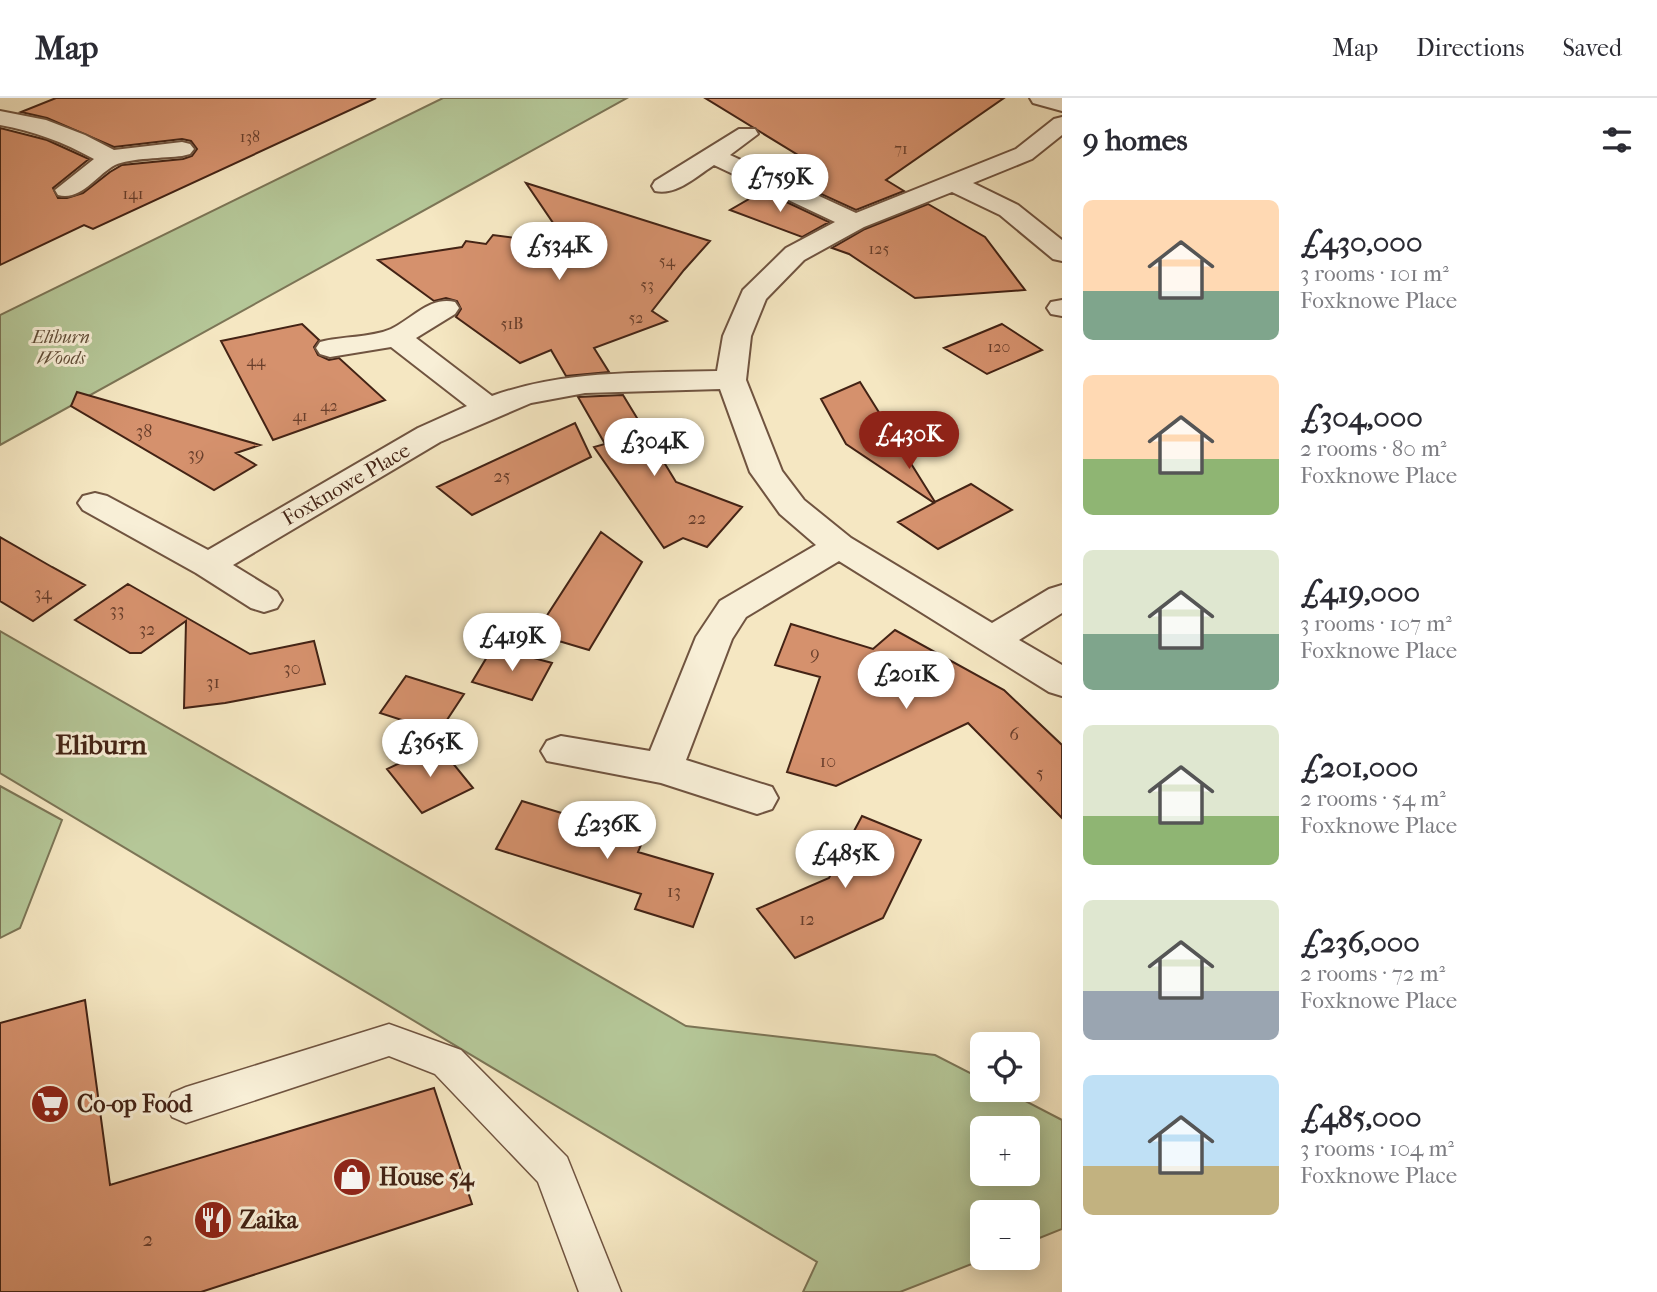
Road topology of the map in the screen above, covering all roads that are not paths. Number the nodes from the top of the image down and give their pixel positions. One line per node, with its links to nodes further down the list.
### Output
1 (1041, 98): 2 (street)
2 (1062, 104)
3 (0, 118): 8 (street)
4 (1062, 124): 9 (street)
5 (747, 134): 7 (street)
6 (182, 149): 8 (street)
7 (714, 156): 10 (street); 12 (street)
8 (110, 158): 11 (street)
9 (952, 183): 12 (street); 13 (street)
10 (664, 186)
11 (67, 190)
12 (855, 222): 17 (street)
13 (1062, 253)
14 (444, 307): 15 (street)
15 (397, 337): 16 (street); 18 (street)
16 (330, 348)
17 (731, 380): 18 (street, Foxknowe Place); 20 (street)
18 (488, 408): 21 (street, Foxknowe Place)
19 (95, 503): 21 (street)
20 (839, 546): 24 (street); 27 (street)
21 (208, 565): 23 (street)
22 (1062, 597): 24 (street)
23 (264, 600)
24 (993, 639): 25 (street)
25 (1062, 683)
26 (561, 751): 27 (street)
27 (663, 768): 28 (street)
28 (757, 798)
29 (186, 1105): 30 (lane)
30 (600, 1292)

